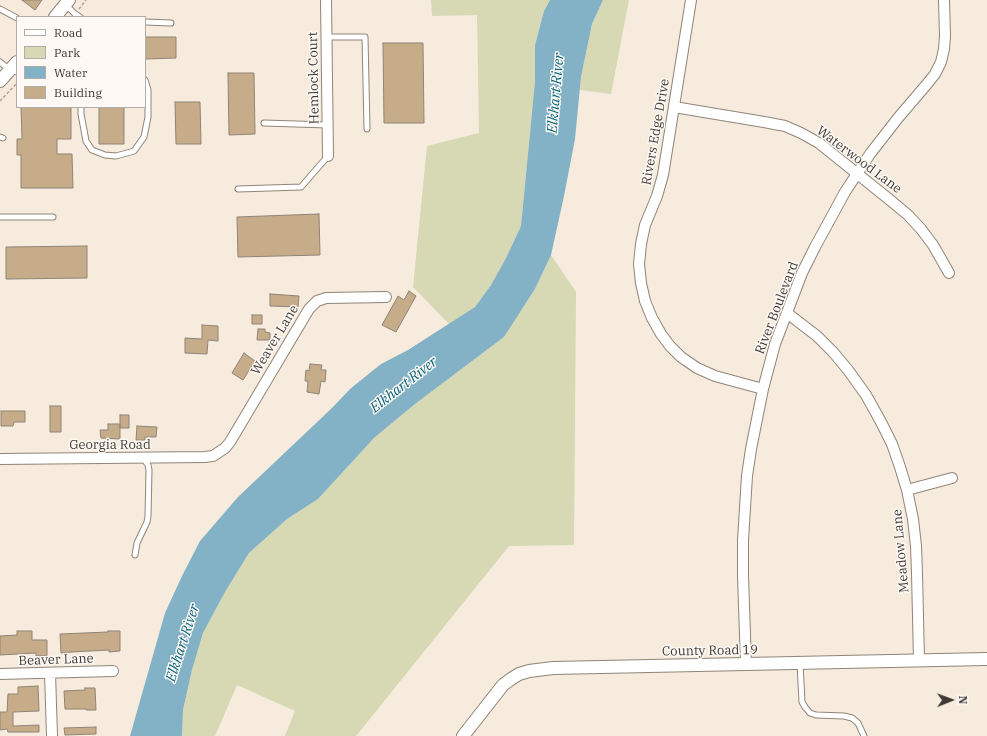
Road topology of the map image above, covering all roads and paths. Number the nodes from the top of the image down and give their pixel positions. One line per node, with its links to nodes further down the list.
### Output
1 (326, 0): 11 (street, Hemlock Court)
2 (691, 0): 18 (street, Rivers Edge Drive)
3 (944, 0): 24 (street, River Boulevard)
4 (67, 2): 6 (street); 7 (lane)
5 (0, 9): 8 (lane)
6 (56, 16)
7 (78, 16)
8 (16, 17)
9 (146, 22): 10 (lane)
10 (171, 23)
11 (326, 37): 21 (street, Hemlock Court); 22 (lane)
12 (0, 62): 13 (lane)
13 (15, 68): 14 (street)
14 (0, 81)
15 (146, 83): 19 (lane)
16 (16, 84): 17 (path)
17 (0, 102)
18 (674, 107): 24 (street, Waterwood Lane); 31 (street, Rivers Edge Drive)
19 (81, 108)
20 (264, 123): 21 (lane)
21 (328, 124): 23 (street, Hemlock Court)
22 (367, 129)
23 (328, 156): 25 (lane)
24 (857, 174): 28 (street, Waterwood Lane); 30 (street, River Boulevard)
25 (238, 189)
26 (0, 217): 27 (lane)
27 (53, 217)
28 (949, 273)
29 (386, 297): 32 (street, Weaver Lane)
30 (787, 313): 31 (street, River Boulevard); 36 (street, Meadow Lane)
31 (763, 389): 41 (street, River Boulevard)
32 (220, 452): 33 (street, Georgia Road)
33 (143, 458): 34 (street, Georgia Road); 37 (lane)
34 (0, 459)
35 (952, 478): 36 (street)
36 (907, 490): 39 (street, Meadow Lane)
37 (135, 555)
38 (987, 659): 39 (street, County Road 19)
39 (919, 660): 40 (street, County Road 19)
40 (800, 663): 41 (street, County Road 19); 47 (lane)
41 (746, 664): 46 (street, County Road 19)
42 (113, 671): 43 (street, Beaver Lane)
43 (50, 673): 44 (street, Beaver Lane); 45 (street)
44 (0, 674)
45 (52, 736)
46 (463, 736)
47 (864, 736)

